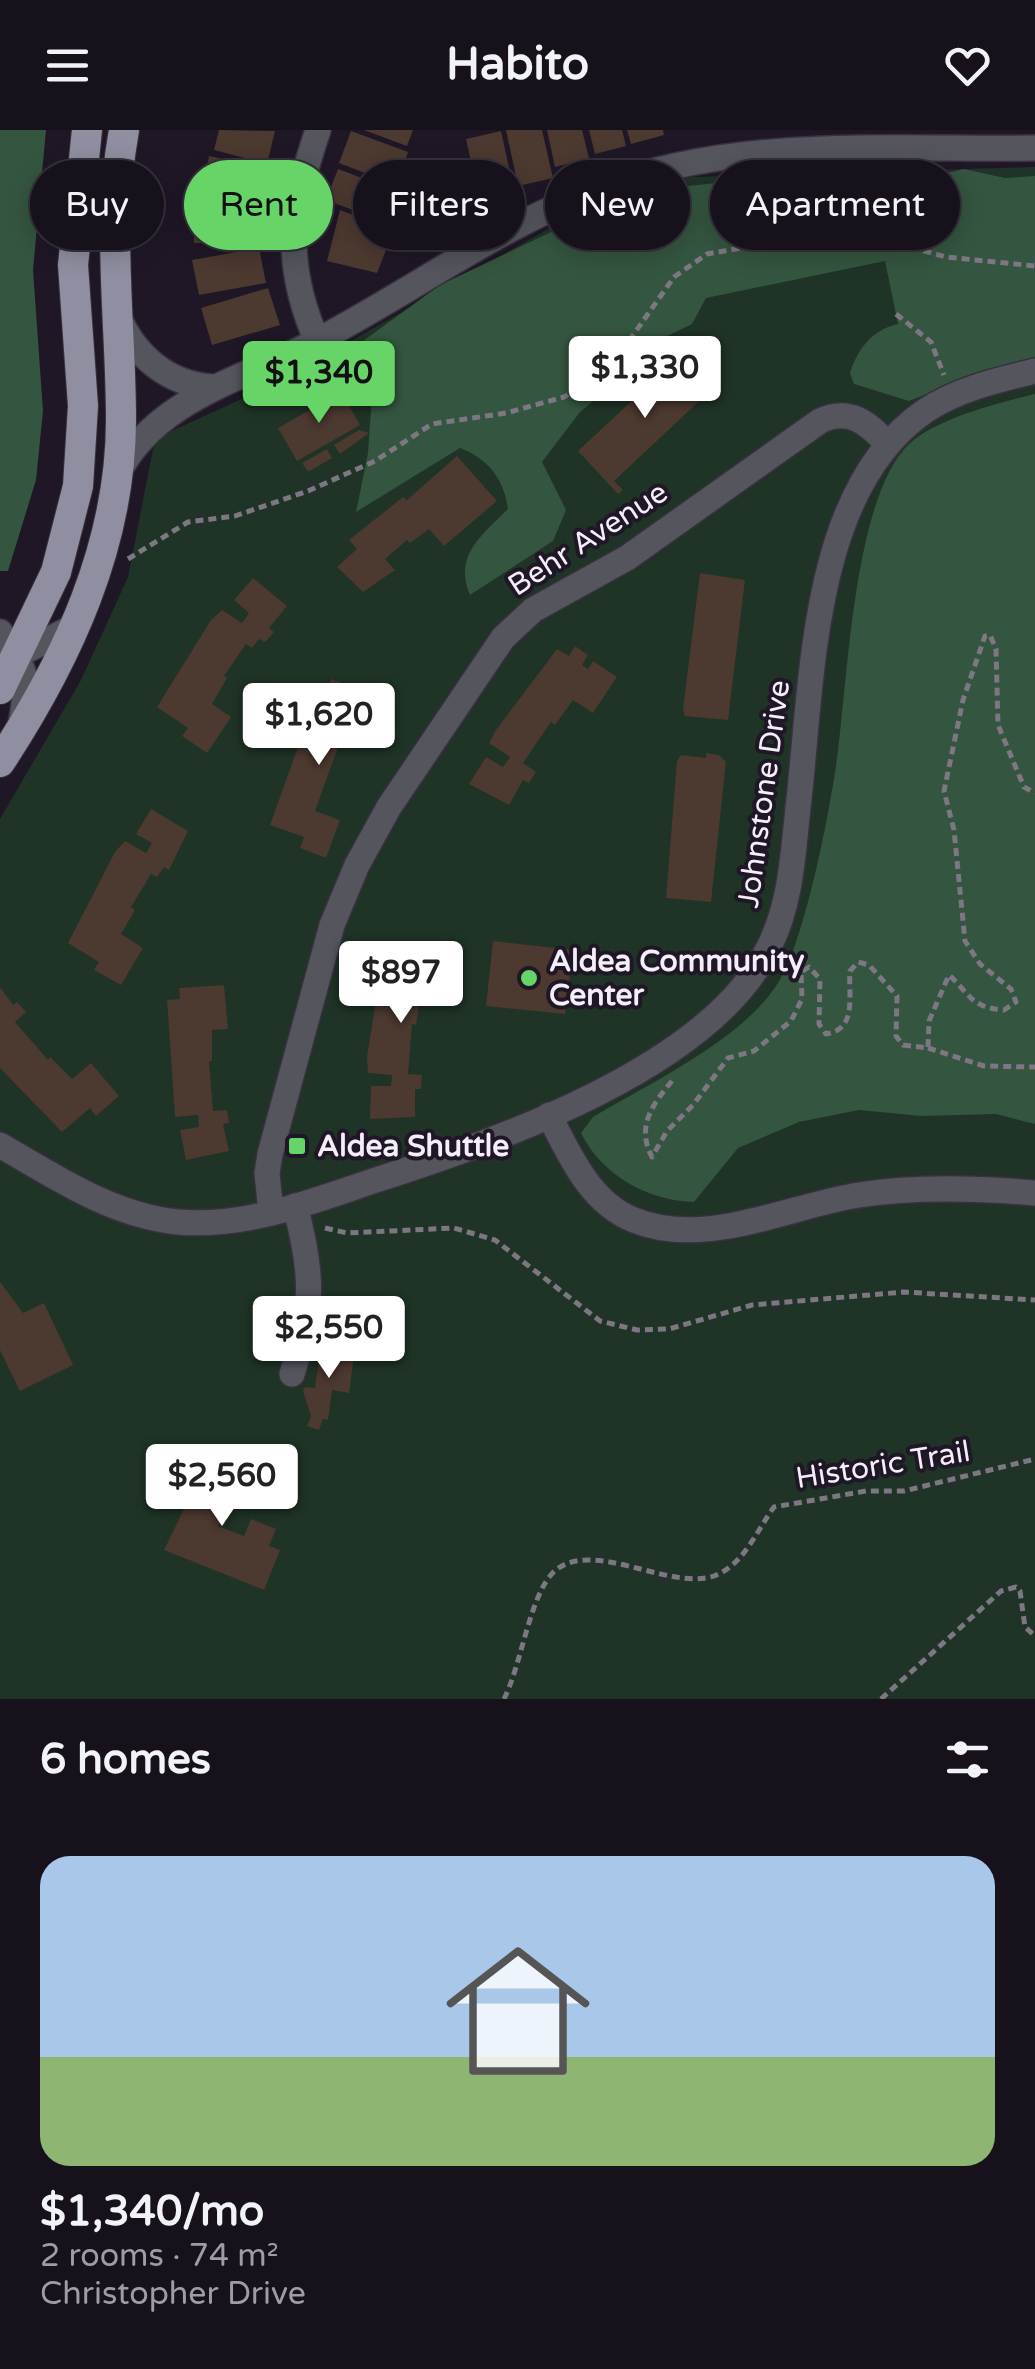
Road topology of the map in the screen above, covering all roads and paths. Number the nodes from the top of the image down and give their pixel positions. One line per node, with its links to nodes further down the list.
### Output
1 (87, 130): 16 (main road)
2 (124, 130): 6 (main road)
3 (318, 130): 8 (street)
4 (1035, 148): 8 (street)
5 (1035, 266): 14 (path)
6 (114, 306): 10 (street); 13 (main road)
7 (896, 314): 11 (path)
8 (317, 341): 10 (street)
9 (1035, 371): 11 (street, Johnstone Drive)
10 (212, 387): 13 (street)
11 (948, 397): 12 (street, Johnstone Drive)
12 (887, 443): 21 (street, Johnstone Drive); 27 (street, Behr Avenue)
13 (118, 475): 14 (main road)
14 (91, 585): 15 (main road)
15 (76, 626): 16 (street); 18 (main road)
16 (9, 643): 17 (main road); 18 (street)
17 (0, 689)
18 (20, 731): 19 (main road)
19 (0, 762)
20 (1035, 793): 22 (path)
21 (689, 1036): 22 (path); 24 (street, Johnstone Drive)
22 (928, 1048): 23 (path)
23 (1035, 1067)
24 (549, 1115): 26 (street); 27 (street, Johnstone Drive)
25 (0, 1145): 27 (street, Johnstone Drive)
26 (1035, 1193)
27 (290, 1208): 28 (path); 29 (street, Behr Avenue)
28 (1035, 1300)
29 (292, 1374)
30 (1035, 1459): 32 (path, Historic Trail)
31 (1035, 1636): 33 (path)
32 (504, 1699)
33 (881, 1699)

